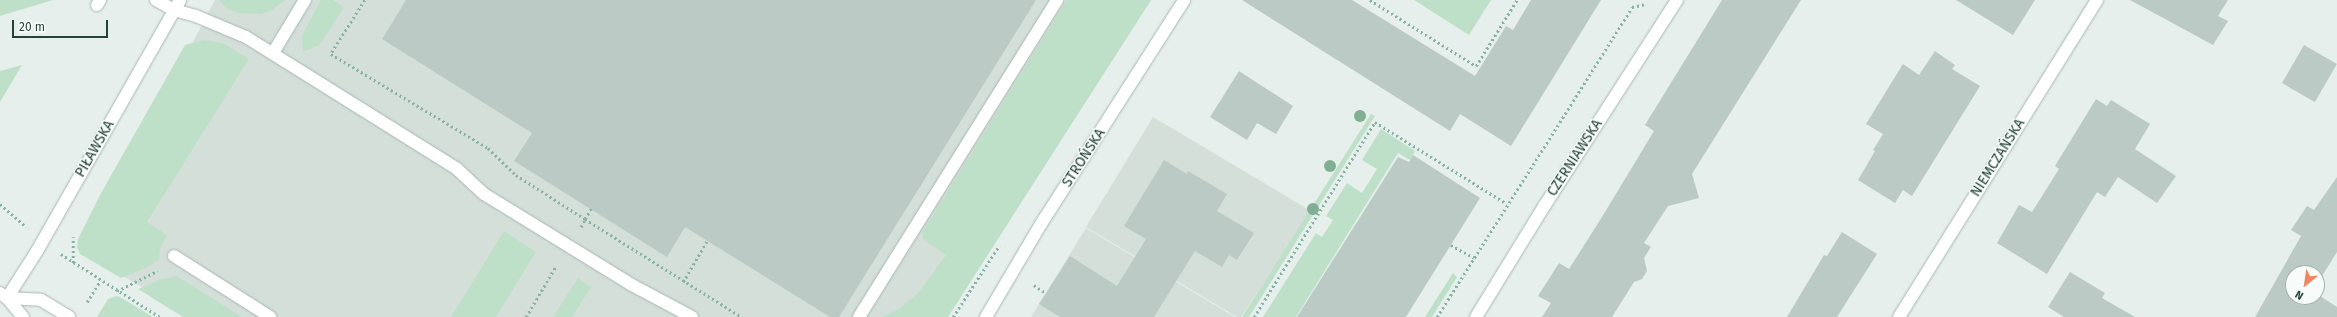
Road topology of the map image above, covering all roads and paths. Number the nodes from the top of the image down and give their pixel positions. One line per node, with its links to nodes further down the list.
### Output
1 (156, 0): 11 (street)
2 (305, 0): 12 (street)
3 (365, 0): 15 (path)
4 (1057, 0): 35 (street)
5 (1184, 0): 36 (street, STROŃSKA)
6 (1370, 0): 7 (path)
7 (1517, 0)
8 (1648, 0): 13 (path)
9 (1677, 0): 39 (street, CZERNIAWSKA)
10 (2097, 0): 40 (street, NIEMCZAŃSKA)
11 (177, 5): 12 (street); 26 (street, PIŁAWSKA)
12 (273, 53): 33 (street)
13 (1507, 204): 20 (path); 37 (path)
14 (591, 210): 15 (path)
15 (585, 219): 16 (path); 22 (path)
16 (580, 229)
17 (707, 241): 22 (path)
18 (1451, 245): 20 (path)
19 (174, 256): 24 (path); 31 (street)
20 (1474, 258): 38 (path)
21 (558, 264): 32 (path)
22 (683, 282): 34 (path)
23 (1034, 285): 25 (path)
24 (116, 291): 27 (path); 30 (path)
25 (1046, 293)
26 (4, 295): 28 (street); 29 (street)
27 (83, 309)
28 (23, 317)
29 (69, 317)
30 (160, 317)
31 (270, 317)
32 (526, 317)
33 (692, 317)
34 (742, 317)
35 (859, 317)
36 (986, 317)
37 (1254, 317)
38 (1438, 317)
39 (1476, 317)
40 (1899, 317)

